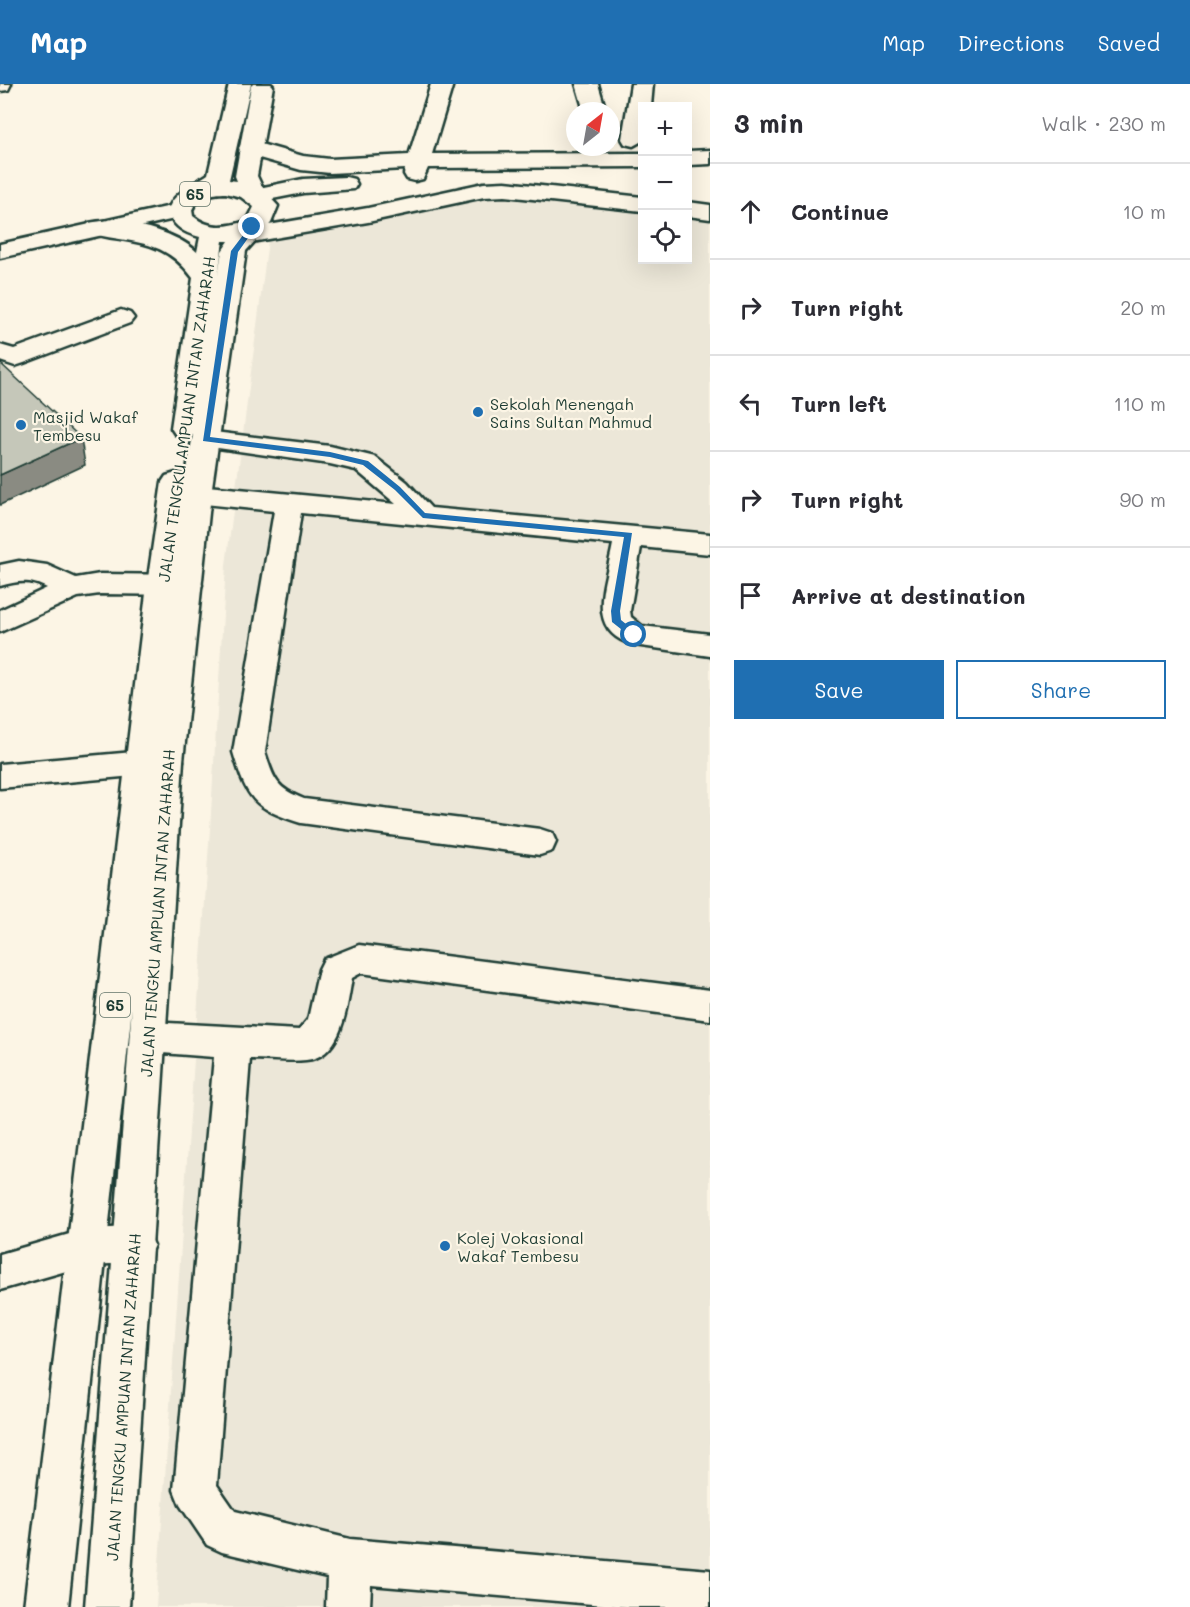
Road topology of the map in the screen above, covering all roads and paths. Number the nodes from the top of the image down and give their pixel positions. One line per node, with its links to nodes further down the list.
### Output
1 (240, 84): 17 (main road, 65)
2 (262, 84): 10 (main road)
3 (442, 84): 16 (main road)
4 (587, 84): 6 (main road)
5 (642, 84): 7 (main road)
6 (593, 102)
7 (641, 102)
8 (638, 139): 9 (main road)
9 (620, 145)
10 (250, 148): 16 (main road); 21 (main road)
11 (566, 154): 16 (main road)
12 (620, 154): 15 (main road)
13 (692, 158): 14 (main road)
14 (710, 158)
15 (638, 159)
16 (417, 167): 21 (main road)
17 (200, 191): 20 (main road, 65); 21 (main road, 65)
18 (638, 204): 21 (main road)
19 (692, 210): 22 (main road)
20 (180, 211): 23 (main road); 24 (main road, 65)
21 (255, 212): 24 (main road, 65); 29 (main road, JALAN TENGKU AMPUAN INTAN ZAHARAH / 65)
22 (710, 212)
23 (97, 228): 25 (main road); 26 (main road)
24 (212, 233): 26 (main road, JALAN TENGKU AMPUAN INTAN ZAHARAH / 65)
25 (0, 251)
26 (206, 278): 30 (main road, JALAN TENGKU AMPUAN INTAN ZAHARAH / 65)
27 (122, 318): 28 (main road)
28 (0, 353)
29 (206, 439): 30 (main road, JALAN TENGKU AMPUAN INTAN ZAHARAH / 65); 32 (main road)
30 (186, 493): 31 (main road); 36 (main road, JALAN TENGKU AMPUAN INTAN ZAHARAH / 65)
31 (289, 503): 32 (main road); 42 (main road)
32 (423, 516): 33 (main road)
33 (629, 535): 34 (main road); 39 (main road)
34 (710, 544)
35 (0, 576): 37 (main road)
36 (174, 585): 37 (main road); 40 (main road, JALAN TENGKU AMPUAN INTAN ZAHARAH / 65)
37 (72, 588): 38 (main road)
38 (0, 622)
39 (710, 645)
40 (155, 762): 41 (main road); 44 (main road, JALAN TENGKU AMPUAN INTAN ZAHARAH / 65); 47 (main road, JALAN TENGKU AMPUAN INTAN ZAHARAH / 65)
41 (0, 776)
42 (540, 842)
43 (710, 1005): 45 (main road)
44 (149, 1037): 45 (main road); 46 (main road, JALAN TENGKU AMPUAN INTAN ZAHARAH / 65)
45 (233, 1042): 49 (main road)
46 (134, 1245): 47 (main road); 52 (main road, JALAN TENGKU AMPUAN INTAN ZAHARAH / 65)
47 (87, 1247): 48 (main road); 51 (main road, JALAN TENGKU AMPUAN INTAN ZAHARAH / 65)
48 (0, 1272)
49 (350, 1561): 50 (main road); 53 (main road)
50 (710, 1592)
51 (46, 1607)
52 (107, 1607)
53 (348, 1607)

